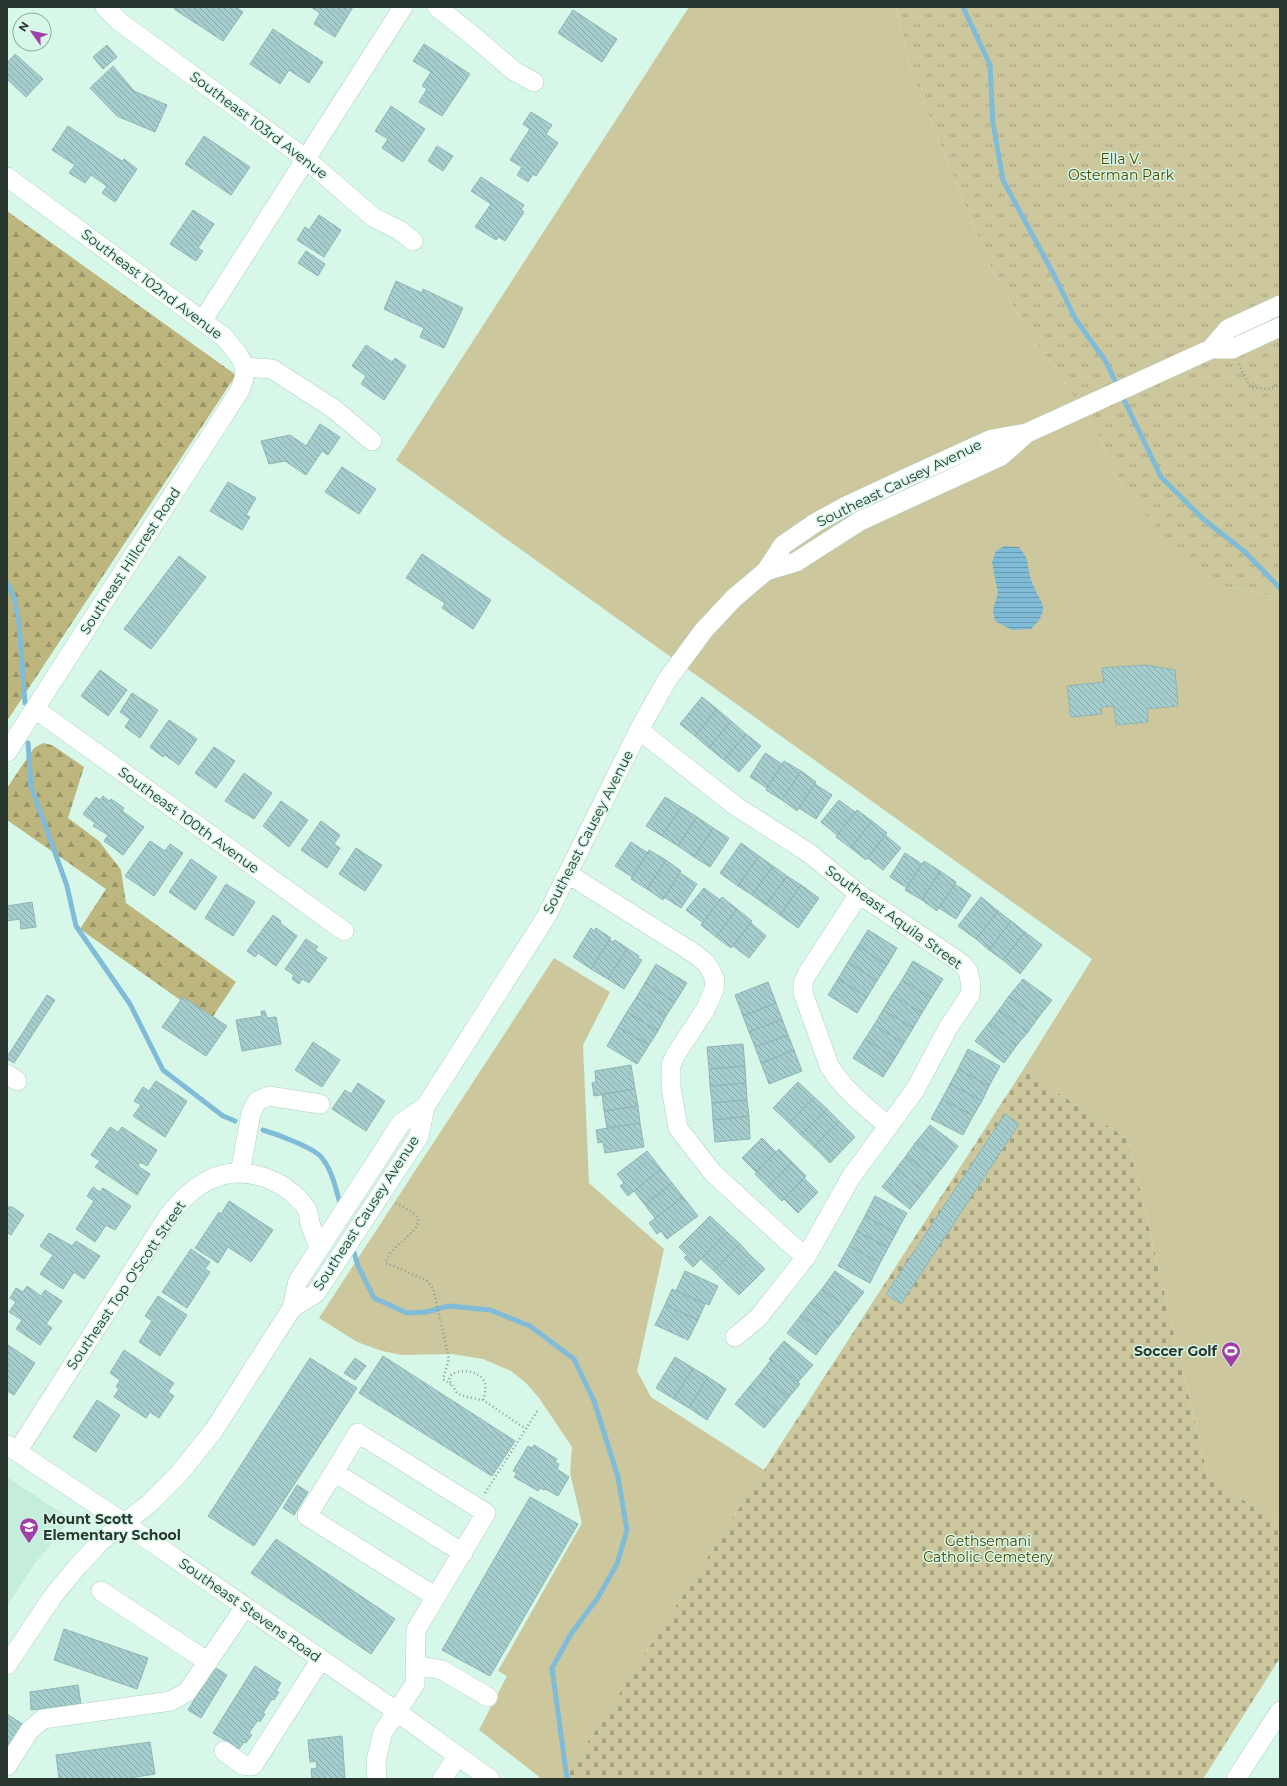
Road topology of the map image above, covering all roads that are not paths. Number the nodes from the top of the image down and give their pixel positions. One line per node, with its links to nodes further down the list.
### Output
1 (105, 7): 5 (street, Southeast 103rd Avenue)
2 (403, 7): 5 (street)
3 (437, 7): 4 (street)
4 (534, 82)
5 (306, 158): 7 (street, Southeast 103rd Avenue); 9 (street)
6 (7, 177): 9 (street, Southeast 102nd Avenue)
7 (413, 241)
8 (1280, 305): 11 (street, Southeast Causey Avenue)
9 (203, 320): 12 (street, Southeast 102nd Avenue)
10 (1280, 327): 11 (street, Southeast Causey Avenue)
11 (1211, 349): 15 (street, Southeast Causey Avenue)
12 (245, 367): 13 (street); 14 (street, Southeast Hillcrest Road)
13 (372, 441)
14 (35, 710): 16 (street, Southeast Hillcrest Road); 19 (street, Southeast 100th Avenue)
15 (639, 730): 17 (street, Southeast Causey Avenue); 18 (street, Southeast Aquila Street)
16 (7, 752)
17 (568, 874): 21 (street, Southeast Causey Avenue); 25 (street)
18 (859, 894): 22 (street); 22 (street, Southeast Aquila Street)
19 (344, 932)
20 (320, 1104): 23 (street)
21 (425, 1107): 24 (street, Southeast Causey Avenue); 26 (street, Southeast Causey Avenue)
22 (888, 1126): 25 (street, Southeast Aquila Street)
23 (240, 1173): 24 (street, Southeast Top O'Scott Street); 28 (street, Southeast Top O'Scott Street)
24 (324, 1241): 26 (street, Southeast Causey Avenue)
25 (806, 1256): 27 (street, Southeast Aquila Street)
26 (292, 1308): 30 (street, Southeast Causey Avenue)
27 (735, 1337)
28 (12, 1449): 30 (street, Southeast Stevens Road)
29 (334, 1472): 31 (street); 31 (street); 33 (street)
30 (124, 1523): 34 (street, Southeast Stevens Road); 37 (street, Southeast Causey Avenue)
31 (463, 1553): 33 (street)
32 (101, 1591): 36 (street)
33 (436, 1597): 38 (street)
34 (245, 1607): 35 (street, Southeast Stevens Road); 36 (street)
35 (321, 1659): 41 (street, Southeast Stevens Road); 42 (street)
36 (208, 1662): 44 (street)
37 (7, 1665)
38 (416, 1665): 39 (street); 41 (street)
39 (488, 1697)
40 (1280, 1711): 48 (street)
41 (396, 1712): 43 (street, Southeast Stevens Road); 45 (street)
42 (224, 1752)
43 (458, 1756): 46 (street); 47 (street, Southeast Stevens Road)
44 (7, 1766)
45 (377, 1779)
46 (442, 1779)
47 (490, 1779)
48 (1236, 1779)

